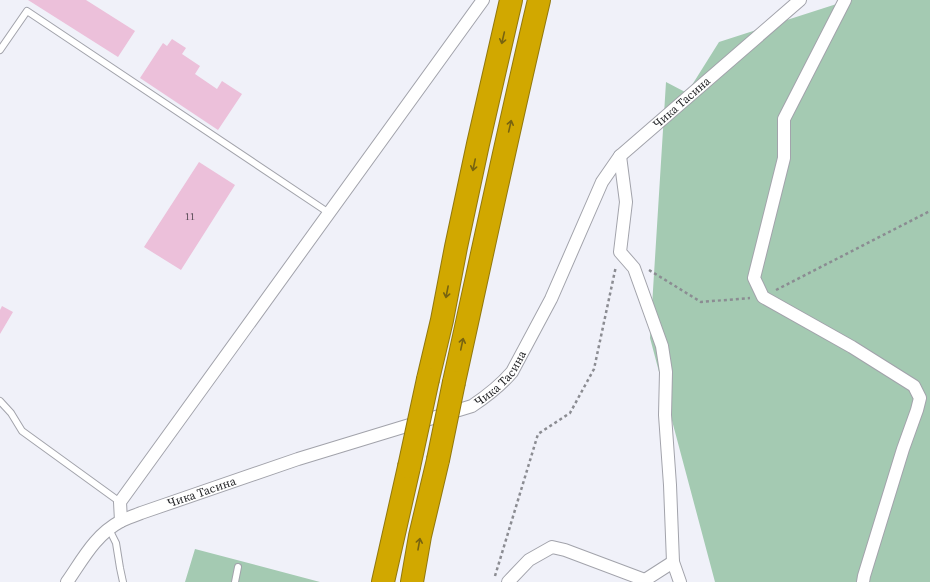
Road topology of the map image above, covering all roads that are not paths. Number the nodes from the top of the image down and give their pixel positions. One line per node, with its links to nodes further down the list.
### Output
1 (483, 0): 8 (street)
2 (511, 0): 19 (highway, one-way to 19, bridge)
3 (540, 0): 20 (highway, one-way to 3, bridge)
4 (800, 0): 7 (street, Чика Тасина)
5 (845, 0): 23 (street)
6 (0, 50): 8 (lane)
7 (620, 156): 11 (street, Чика Тасина); 13 (street)
8 (329, 213): 10 (street)
9 (0, 401): 10 (lane)
10 (120, 502): 11 (street)
11 (121, 521): 12 (street, Чика Тасина)
12 (109, 528): 16 (street, Чика Тасина); 17 (lane)
13 (673, 562): 15 (street); 22 (street)
14 (238, 567): 18 (lane)
15 (644, 581): 21 (street)
16 (67, 582)
17 (123, 582)
18 (235, 582)
19 (383, 582)
20 (412, 582)
21 (508, 582)
22 (680, 582)
23 (863, 582)

